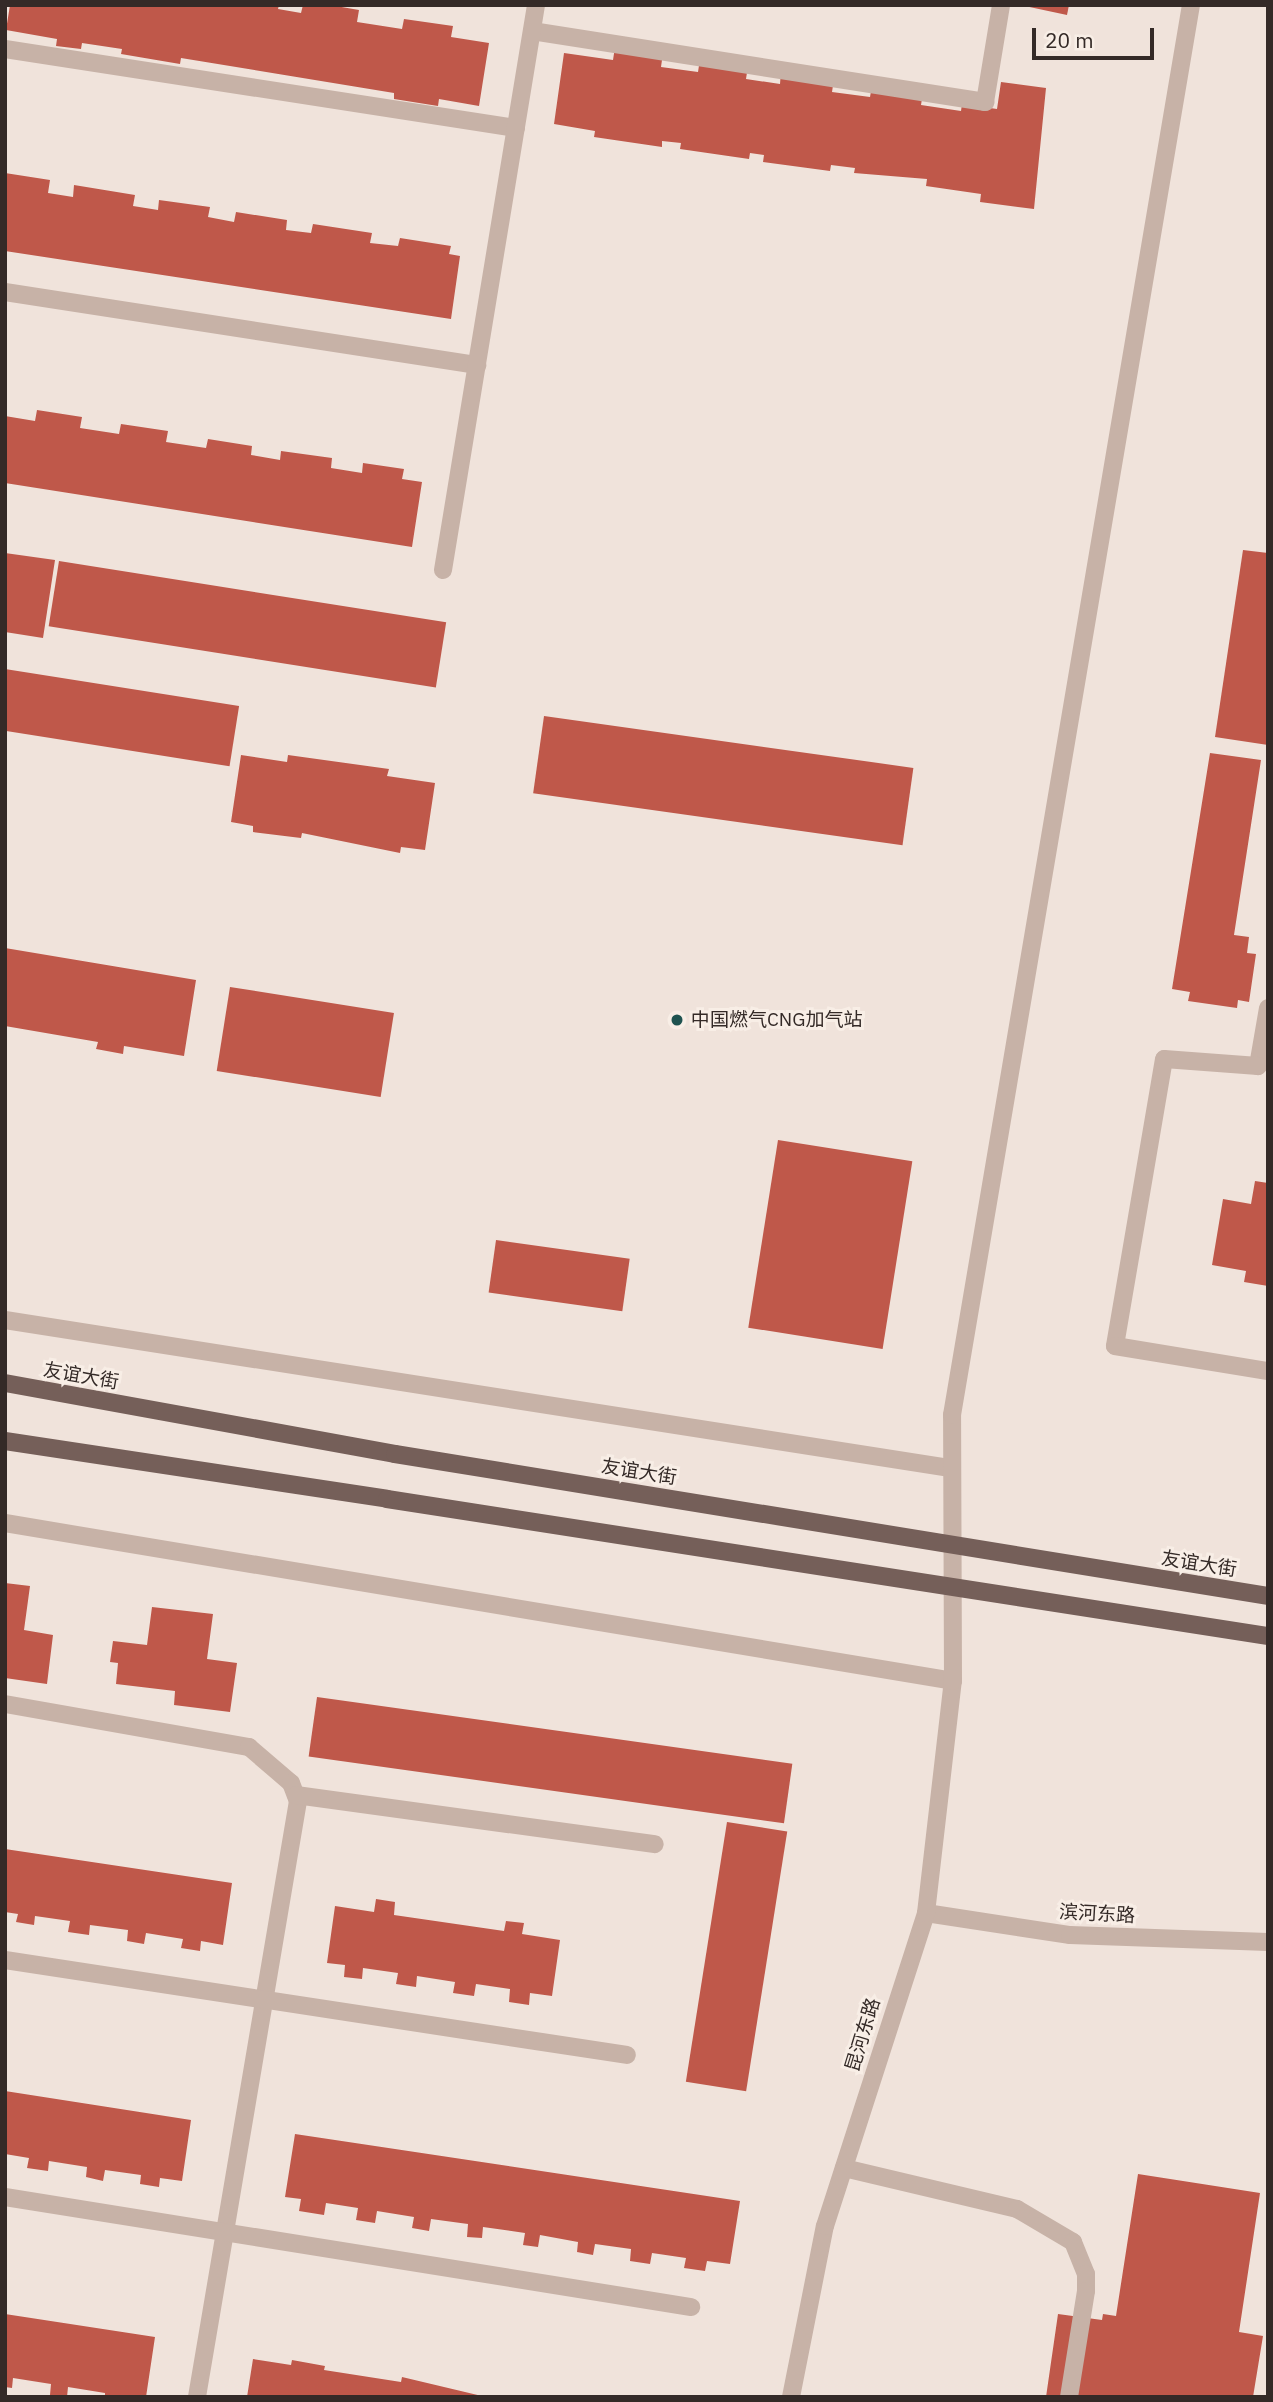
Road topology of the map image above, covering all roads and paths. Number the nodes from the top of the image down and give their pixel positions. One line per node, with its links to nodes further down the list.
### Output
1 (536, 5): 4 (street)
2 (1001, 5): 4 (street)
3 (1191, 5): 15 (street, 昆河东路)
4 (532, 31): 6 (street)
5 (5, 49): 6 (street)
6 (516, 128): 8 (street)
7 (5, 292): 8 (street)
8 (477, 365): 9 (street)
9 (443, 570)
10 (1268, 1008): 12 (street)
11 (5, 1320): 15 (street)
12 (1268, 1371)
13 (5, 1383): 17 (main road, 友谊大街, bridge)
14 (5, 1441): 18 (main road, bridge)
15 (950, 1468): 19 (street, 昆河东路)
16 (5, 1523): 19 (street)
17 (1268, 1596)
18 (1268, 1636)
19 (953, 1681): 23 (street, 昆河东路)
20 (5, 1704): 21 (street)
21 (296, 1795): 22 (street); 26 (street)
22 (655, 1844)
23 (926, 1913): 24 (street, 滨河东路); 28 (street, 昆河东路)
24 (1268, 1942)
25 (5, 1960): 26 (street)
26 (265, 1999): 27 (street); 30 (street)
27 (627, 2055)
28 (844, 2168): 33 (street, 昆河东路); 34 (street)
29 (5, 2197): 30 (street)
30 (225, 2232): 31 (street); 32 (street)
31 (691, 2307)
32 (197, 2397)
33 (791, 2397)
34 (1069, 2397)

